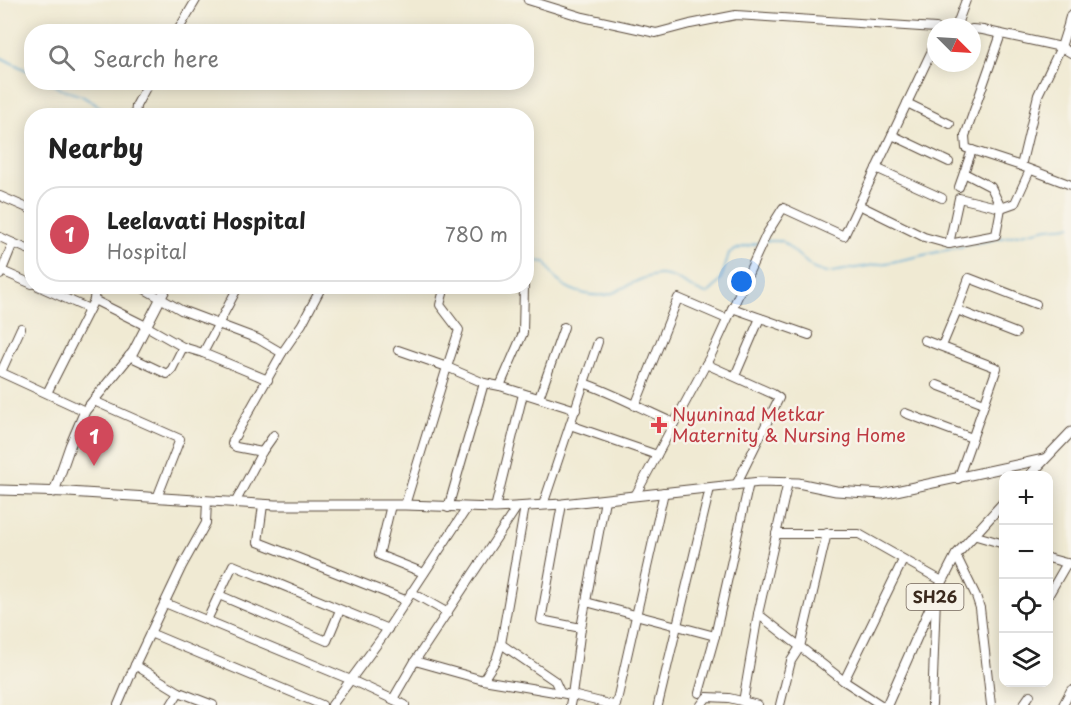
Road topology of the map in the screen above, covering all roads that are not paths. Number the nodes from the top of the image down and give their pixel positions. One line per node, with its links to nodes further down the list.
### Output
1 (196, 0): 6 (street)
2 (528, 0): 7 (street)
3 (966, 0): 4 (street)
4 (959, 18)
5 (1070, 20): 10 (street)
6 (182, 24)
7 (927, 27)
8 (981, 31): 9 (street)
9 (1001, 34): 10 (street); 18 (street)
10 (1061, 47): 11 (street); 20 (street)
11 (1071, 53)
12 (927, 61): 14 (street)
13 (145, 90): 15 (street)
14 (907, 103): 16 (street); 17 (street)
15 (136, 108)
16 (950, 124)
17 (892, 135): 19 (street); 21 (street)
18 (972, 150): 20 (street); 23 (street)
19 (949, 162)
20 (1021, 166): 22 (street)
21 (876, 168): 27 (street); 29 (street)
22 (1030, 170): 24 (street); 30 (street)
23 (964, 173): 25 (street); 30 (street)
24 (1071, 185)
25 (959, 187)
26 (0, 196): 28 (street)
27 (942, 198)
28 (24, 206)
29 (859, 206): 33 (street); 48 (street)
30 (1001, 208): 33 (street); 33 (street)
31 (0, 237): 32 (street)
32 (13, 243): 34 (street); 35 (street)
33 (949, 244)
34 (24, 248)
35 (1, 273): 36 (street)
36 (24, 281)
37 (56, 294): 49 (street)
38 (94, 294): 46 (street)
39 (154, 294): 45 (street)
40 (163, 294): 45 (main road)
41 (234, 294): 53 (street)
42 (318, 294): 65 (street)
43 (443, 294): 68 (street)
44 (524, 294): 75 (street)
45 (161, 298): 53 (street); 54 (main road)
46 (94, 300): 49 (street); 54 (street)
47 (1036, 304): 50 (street)
48 (732, 308): 51 (street); 52 (street)
49 (89, 309): 76 (street)
50 (957, 310): 57 (street); 61 (street)
51 (760, 318): 58 (street); 70 (street)
52 (727, 319): 67 (street); 81 (street)
53 (218, 324): 64 (street); 65 (street)
54 (146, 326): 62 (street); 66 (main road)
55 (564, 327): 78 (street)
56 (21, 328): 69 (street)
57 (1016, 333)
58 (809, 335)
59 (924, 340): 61 (street)
60 (598, 342): 73 (street)
61 (942, 346): 80 (street)
62 (183, 347): 64 (street); 66 (street)
63 (398, 350): 68 (street)
64 (203, 353): 71 (street)
65 (282, 353): 71 (street)
66 (129, 356): 79 (main road)
67 (706, 364): 70 (street); 85 (street)
68 (447, 367): 72 (street); 110 (street)
69 (1, 372): 76 (street)
70 (735, 376): 97 (street)
71 (268, 380): 90 (street)
72 (484, 383): 75 (street); 114 (street)
73 (584, 383): 81 (street); 82 (street)
74 (937, 385): 80 (street)
75 (500, 386): 77 (street)
76 (47, 393): 83 (street)
77 (523, 394): 78 (street); 116 (street)
78 (539, 398): 82 (street)
79 (94, 401): 83 (main road); 103 (street)
80 (984, 403): 89 (street)
81 (635, 406): 85 (street)
82 (576, 410): 86 (street)
83 (85, 411): 100 (main road)
84 (905, 413): 89 (street)
85 (674, 423): 91 (street)
86 (570, 425): 91 (street); 111 (street)
87 (1071, 432): 92 (main road)
88 (274, 435): 90 (street)
89 (972, 438): 94 (street)
90 (262, 452): 106 (street)
91 (657, 454): 102 (street)
92 (1044, 459): 93 (main road); 94 (main road)
93 (1033, 471)
94 (958, 479): 95 (main road)
95 (788, 482): 96 (main road); 118 (street)
96 (749, 483): 97 (main road); 143 (street)
97 (736, 485): 98 (main road)
98 (710, 488): 101 (main road); 139 (street)
99 (0, 490): 100 (main road)
100 (54, 492): 103 (main road)
101 (664, 492): 102 (main road); 137 (street)
102 (636, 494): 104 (main road)
103 (157, 498): 105 (main road)
104 (604, 500): 107 (main road); 132 (street)
105 (207, 501): 106 (main road); 133 (street)
106 (235, 503): 108 (main road)
107 (561, 504): 111 (main road); 140 (street)
108 (263, 505): 109 (main road); 131 (street)
109 (391, 505): 110 (main road); 125 (street)
110 (405, 505): 114 (main road)
111 (543, 505): 112 (main road)
112 (521, 507): 116 (main road); 135 (street); 144 (street)
113 (999, 507): 119 (main road, SH26)
114 (448, 508): 115 (main road)
115 (467, 508): 116 (main road); 125 (street)
116 (495, 508)
117 (827, 533): 118 (street); 123 (street); 145 (street)
118 (776, 534): 136 (street)
119 (973, 535): 120 (street); 121 (main road, SH26)
120 (999, 543)
121 (956, 555): 126 (main road, SH26); 174 (street)
122 (1053, 559): 124 (street)
123 (903, 560): 126 (street); 150 (street)
124 (1069, 564): 127 (street)
125 (424, 573): 128 (street)
126 (942, 581): 129 (main road, SH26)
127 (1053, 588)
128 (411, 592): 131 (street); 135 (street)
129 (937, 592): 172 (main road, SH26); 173 (street)
130 (219, 595): 134 (street); 134 (street); 138 (street)
131 (405, 600): 141 (street)
132 (586, 602): 137 (street); 140 (street)
133 (165, 603): 138 (street); 142 (street)
134 (340, 609): 141 (street)
135 (448, 613): 146 (street)
136 (758, 614): 145 (street); 158 (street)
137 (636, 615): 139 (street); 166 (street)
138 (207, 621): 148 (street)
139 (677, 626): 143 (street); 167 (street)
140 (581, 628): 155 (street)
141 (388, 629): 148 (street)
142 (150, 633): 147 (street); 162 (street)
143 (715, 636): 154 (street)
144 (501, 644): 149 (street); 153 (street)
145 (800, 646): 150 (street); 170 (street)
146 (415, 661): 149 (street); 157 (street)
147 (135, 665): 152 (street); 159 (street)
148 (351, 680): 157 (street); 163 (street)
149 (483, 680): 153 (street)
150 (844, 681): 171 (street)
151 (1071, 690): 176 (street)
152 (179, 692): 160 (street); 161 (street)
153 (560, 692): 155 (street)
154 (699, 693)
155 (572, 695): 165 (street); 166 (street)
156 (1030, 695): 175 (street)
157 (393, 699): 164 (street)
158 (743, 702): 168 (street); 169 (street)
159 (118, 705)
160 (171, 705)
161 (213, 705)
162 (322, 705)
163 (332, 705)
164 (405, 705)
165 (570, 705)
166 (614, 705)
167 (658, 705)
168 (701, 705)
169 (758, 705)
170 (780, 705)
171 (881, 705)
172 (888, 705)
173 (932, 705)
174 (991, 705)
175 (1023, 705)
176 (1063, 705)

